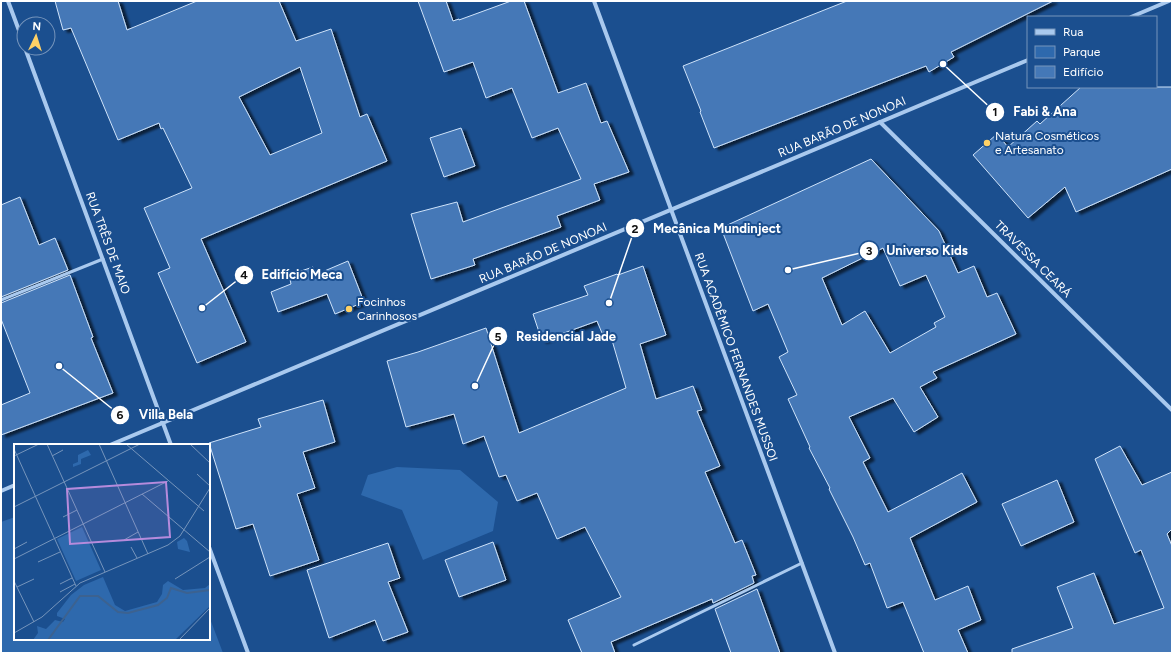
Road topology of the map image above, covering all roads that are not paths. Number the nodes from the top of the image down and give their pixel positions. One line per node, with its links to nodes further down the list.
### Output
1 (8, 1): 5 (street)
2 (594, 1): 9 (street, RUA ACADÊMICO FERNANDES MUSSOI)
3 (1169, 1): 4 (street)
4 (1133, 16)
5 (16, 22)
6 (28, 56): 10 (street, RUA TRÊS DE MAIO)
7 (1027, 60): 8 (street, RUA BARÃO DE NONOAI)
8 (880, 122): 9 (street, RUA BARÃO DE NONOAI); 12 (street, TRAVESSA CEARÁ)
9 (671, 210): 13 (street, RUA BARÃO DE NONOAI); 19 (street, RUA ACADÊMICO FERNANDES MUSSOI)
10 (103, 259): 11 (lane); 13 (street, RUA TRÊS DE MAIO)
11 (1, 300)
12 (1172, 410)
13 (163, 423): 14 (street, RUA BARÃO DE NONOAI); 15 (street, RUA TRÊS DE MAIO)
14 (112, 444)
15 (172, 444)
16 (14, 485): 17 (street)
17 (1, 491)
18 (210, 550): 21 (street)
19 (802, 563): 20 (lane); 22 (street, RUA ACADÊMICO FERNANDES MUSSOI)
20 (634, 645)
21 (248, 653)
22 (835, 653)

